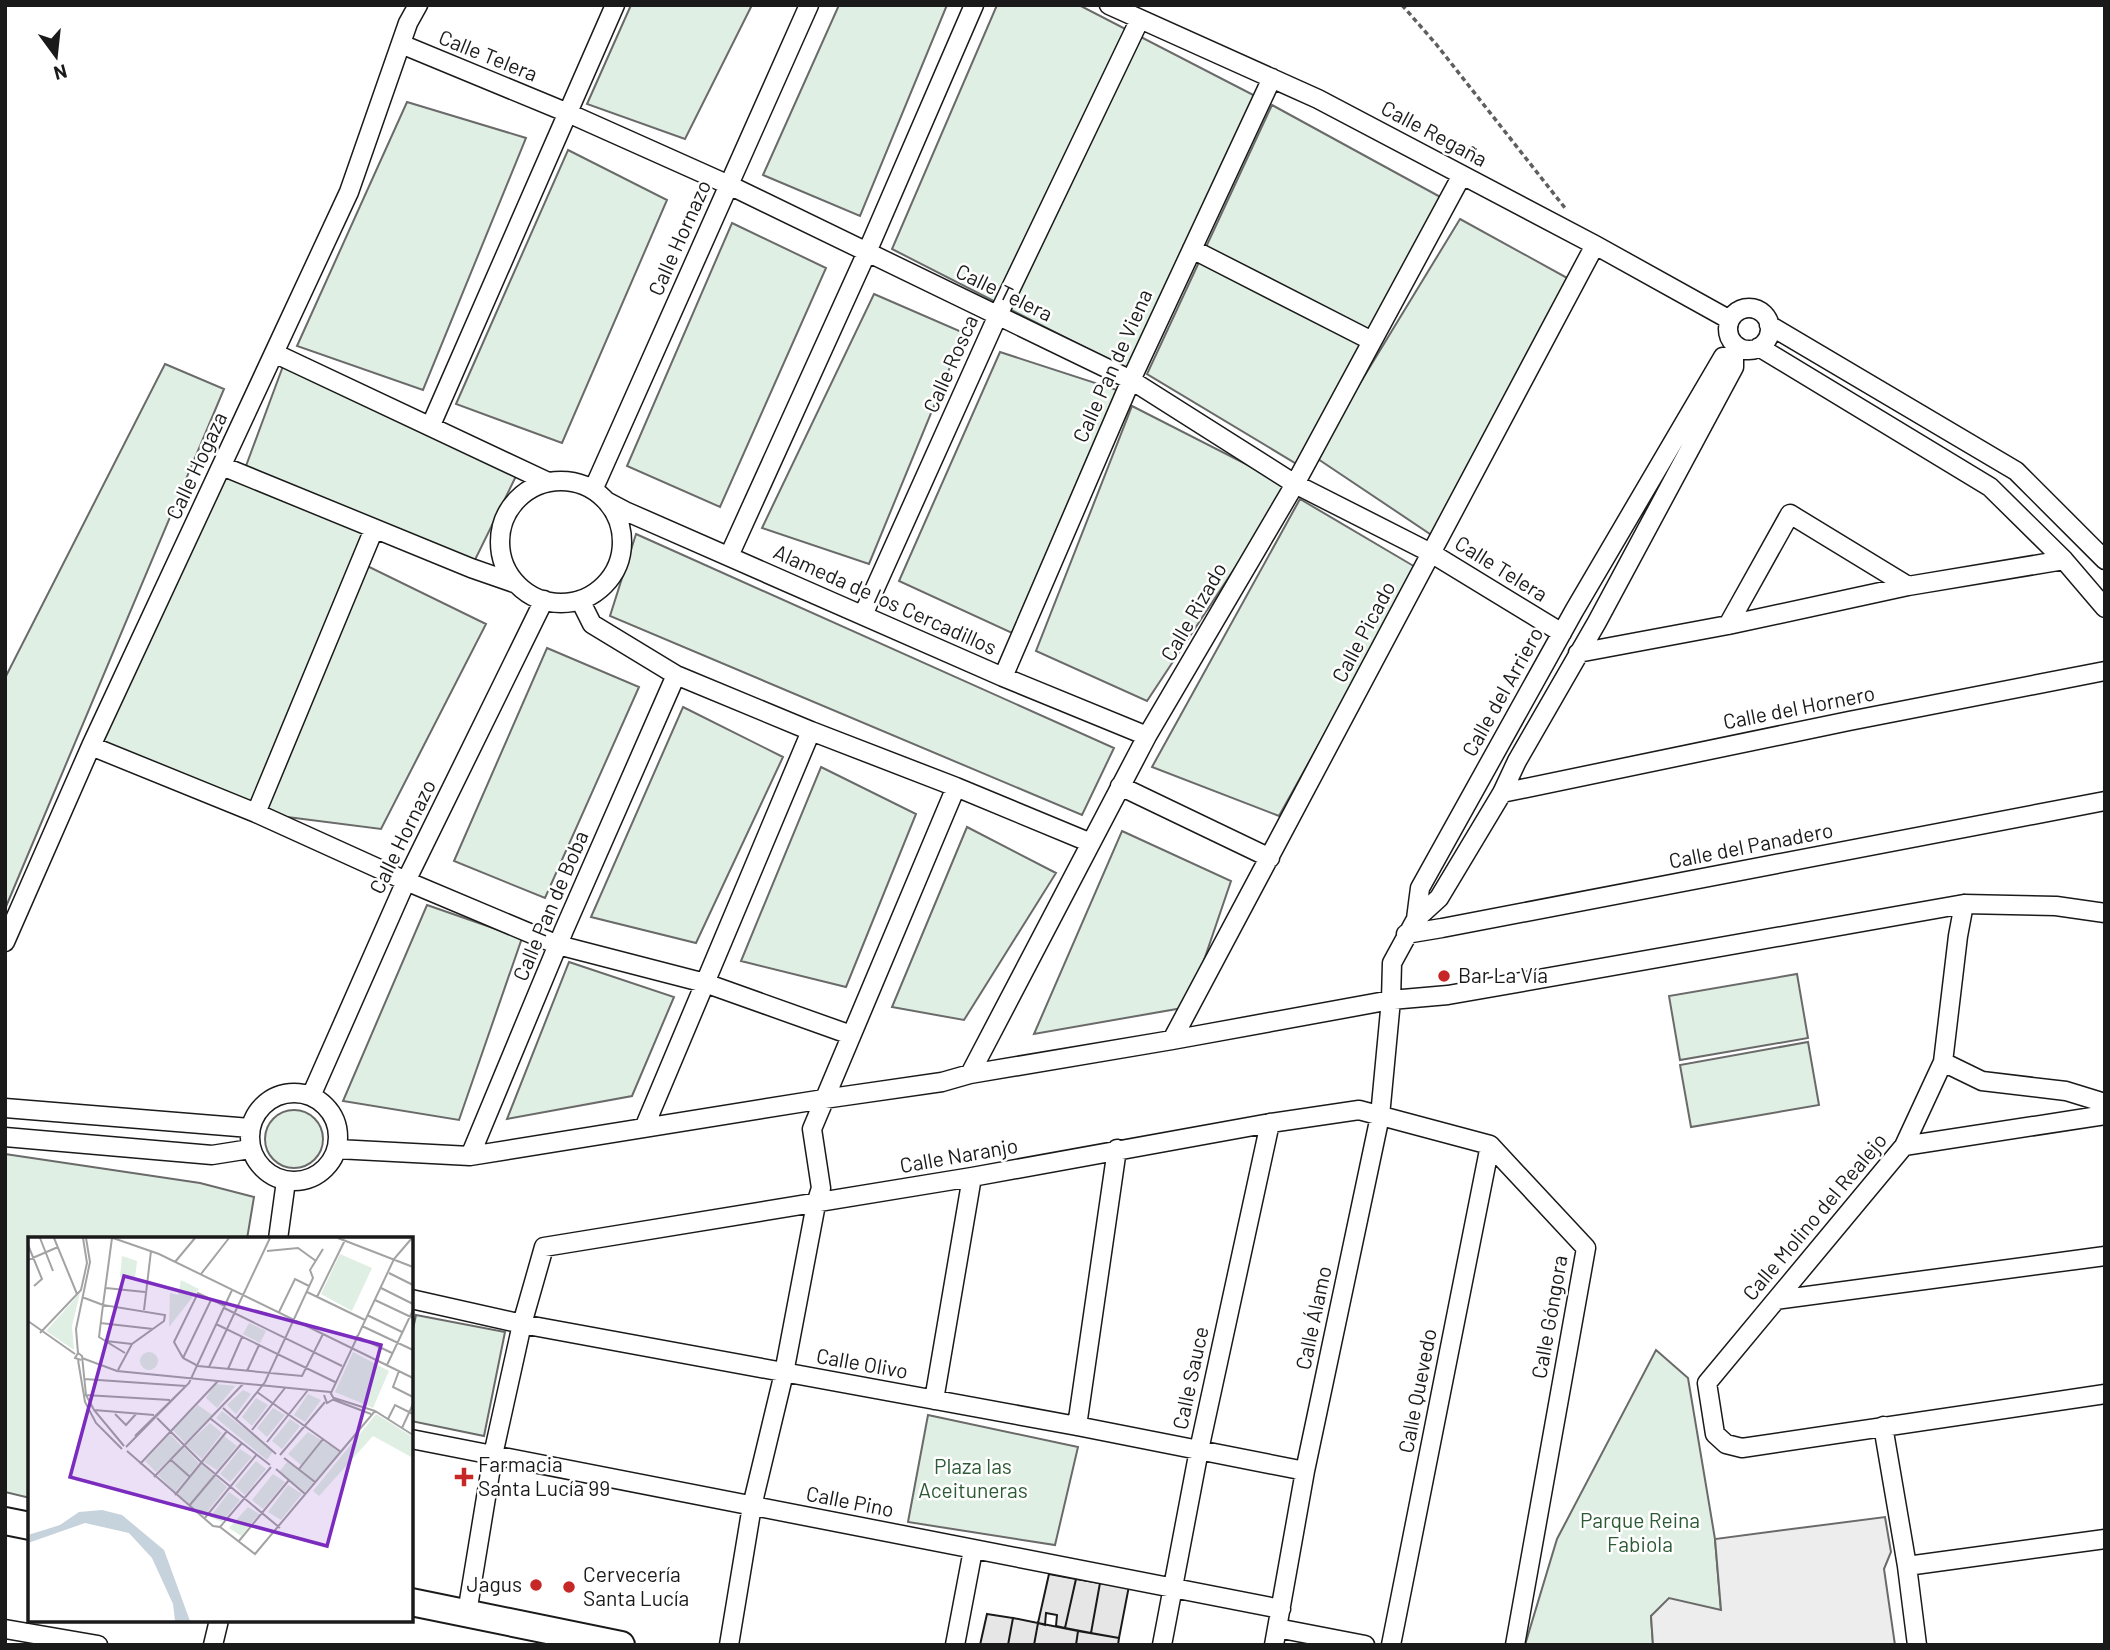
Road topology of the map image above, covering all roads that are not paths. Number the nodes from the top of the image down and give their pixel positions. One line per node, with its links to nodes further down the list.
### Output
1 (418, 5): 7 (street, Calle Hogaza)
2 (615, 5): 9 (street)
3 (809, 5): 11 (street, Calle Hornazo)
4 (974, 5): 14 (street)
5 (1109, 5): 6 (street, Calle Regaña)
6 (1140, 19): 8 (street, Calle Regaña); 15 (street, Calle Rosca)
7 (401, 44): 9 (street, Calle Telera); 21 (street, Calle Hogaza)
8 (1272, 78): 10 (street, Calle Regaña); 13 (street, Calle Pan de Viena)
9 (568, 113): 11 (street, Calle Telera); 23 (street)
10 (1462, 175): 12 (street, Calle Regaña); 18 (street, Calle Rizado)
11 (729, 186): 14 (street, Calle Telera); 27 (street, Calle Hornazo)
12 (1595, 245): 16 (street, Calle Regaña); 29 (street, Calle Picado)
13 (1192, 249): 18 (street); 22 (street, Calle Pan de Viena)
14 (867, 252): 15 (street, Calle Telera); 30 (street)
15 (998, 315): 22 (street, Calle Telera); 38 (street, Calle Rosca)
16 (1730, 320): 17 (street); 20 (street)
17 (1769, 325): 19 (street); 32 (street)
18 (1373, 341): 26 (street, Calle Rizado)
19 (1759, 347): 20 (street); 31 (street)
20 (1737, 352): 40 (street, Calle del Arriero); 41 (street, Calle del Arriero)
21 (274, 353): 23 (street); 24 (street, Calle Hogaza)
22 (1131, 380): 26 (street, Calle Telera); 44 (street, Calle Pan de Viena)
23 (431, 425): 25 (street)
24 (222, 466): 28 (street); 47 (street, Calle Hogaza)
25 (548, 482): 27 (street); 33 (street)
26 (1295, 484): 29 (street, Calle Telera); 46 (street, Calle Rizado)
27 (600, 495): 30 (street, Alameda de los Cercadillos); 36 (street)
28 (374, 529): 33 (street); 52 (street)
29 (1431, 553): 40 (street, Calle Telera); 54 (street, Calle Picado)
30 (729, 556): 38 (street, Alameda de los Cercadillos)
31 (2064, 560): 34 (street); 37 (street)
32 (2105, 560)
33 (517, 584): 35 (street)
34 (1908, 586): 39 (street); 39 (street)
35 (544, 600): 36 (street); 55 (street, Calle Hornazo)
36 (580, 600): 43 (street)
37 (2105, 608)
38 (863, 615): 44 (street, Alameda de los Cercadillos)
39 (1728, 625): 41 (street)
40 (1562, 633): 58 (street, Calle del Arriero)
41 (1578, 653): 50 (street, Calle del Arriero)
42 (2105, 671): 50 (street, Calle del Hornero)
43 (676, 675): 45 (street); 60 (street, Calle Pan de Boba)
44 (1003, 677): 46 (street, Alameda de los Cercadillos)
45 (811, 731): 49 (street); 61 (street)
46 (1147, 736): 48 (street, Calle Rizado)
47 (91, 746): 52 (street); 59 (street, Calle Hogaza)
48 (1121, 786): 53 (street, Calle Rizado); 54 (street)
49 (956, 788): 53 (street); 63 (street)
50 (1502, 793): 58 (street, Calle del Arriero)
51 (2105, 801): 58 (street, Calle del Panadero)
52 (256, 813): 55 (street)
53 (1091, 843): 66 (street, Calle Rizado)
54 (1270, 858): 64 (street, Calle Picado)
55 (405, 881): 60 (street); 67 (street, Calle Hornazo)
56 (1964, 904): 57 (street); 62 (street); 65 (street, Calle Molino del Realejo)
57 (2105, 913)
58 (1411, 926): 62 (street, Calle del Arriero)
59 (5, 943)
60 (558, 945): 61 (street); 82 (street, Calle Pan de Boba)
61 (705, 983): 63 (street); 75 (street)
62 (1391, 1000): 64 (street); 72 (street, Calle Álamo)
63 (851, 1035): 68 (street)
64 (1172, 1040): 66 (street)
65 (1943, 1062): 69 (street); 78 (street, Calle Molino del Realejo)
66 (970, 1074): 68 (street)
67 (311, 1096): 74 (street); 79 (street)
68 (824, 1099): 75 (street); 85 (street)
69 (2105, 1103)
70 (5, 1108): 74 (street)
71 (2105, 1115): 78 (street)
72 (1380, 1116): 73 (street, Calle Naranjo); 77 (street); 99 (street, Calle Álamo)
73 (1270, 1123): 80 (street, Calle Naranjo); 97 (street, Calle Sauce)
74 (250, 1128): 81 (street)
75 (644, 1128): 82 (street)
76 (5, 1137): 81 (street)
77 (1490, 1145): 120 (street, Calle Quevedo); 121 (street, Calle Góngora)
78 (1905, 1146): 89 (street, Calle Molino del Realejo)
79 (337, 1149): 82 (street); 84 (street)
80 (1117, 1149): 83 (street, Calle Naranjo); 94 (street)
81 (250, 1150): 84 (street)
82 (470, 1156)
83 (972, 1177): 85 (street, Calle Naranjo); 93 (street)
84 (286, 1181): 86 (street)
85 (816, 1204): 90 (street, Calle Naranjo); 91 (street)
86 (278, 1237)
87 (2105, 1255): 89 (street)
88 (413, 1299): 90 (street, Calle Olivo)
89 (1776, 1300): 95 (street, Calle Molino del Realejo)
90 (522, 1324): 91 (street, Calle Olivo); 98 (street)
91 (784, 1373): 93 (street, Calle Olivo); 100 (street)
92 (2105, 1394): 95 (street)
93 (934, 1400): 94 (street, Calle Olivo)
94 (1077, 1426): 97 (street, Calle Olivo)
95 (1883, 1426): 105 (street)
96 (413, 1439): 98 (street, Calle Pino)
97 (1199, 1450): 99 (street, Calle Olivo); 106 (street, Calle Sauce)
98 (493, 1455): 100 (street, Calle Pino); 109 (street)
99 (1305, 1471): 108 (street, Calle Álamo)
100 (751, 1506): 104 (street, Calle Pino); 116 (street)
101 (5, 1521): 102 (street)
102 (28, 1526)
103 (2105, 1539): 105 (street)
104 (973, 1549): 106 (street, Calle Pino); 117 (street)
105 (1906, 1566): 122 (street)
106 (1173, 1587): 108 (street, Calle Pino); 118 (street, Calle Sauce)
107 (413, 1602): 109 (street)
108 (1281, 1609): 112 (street, Calle Álamo)
109 (467, 1613): 115 (street)
110 (219, 1622): 114 (street)
111 (5, 1629): 113 (street)
112 (1275, 1636): 119 (street)
113 (98, 1645)
114 (213, 1645)
115 (621, 1645)
116 (729, 1645)
117 (955, 1645)
118 (1161, 1645)
119 (1364, 1645)
120 (1391, 1645)
121 (1515, 1645)
122 (1917, 1645)

